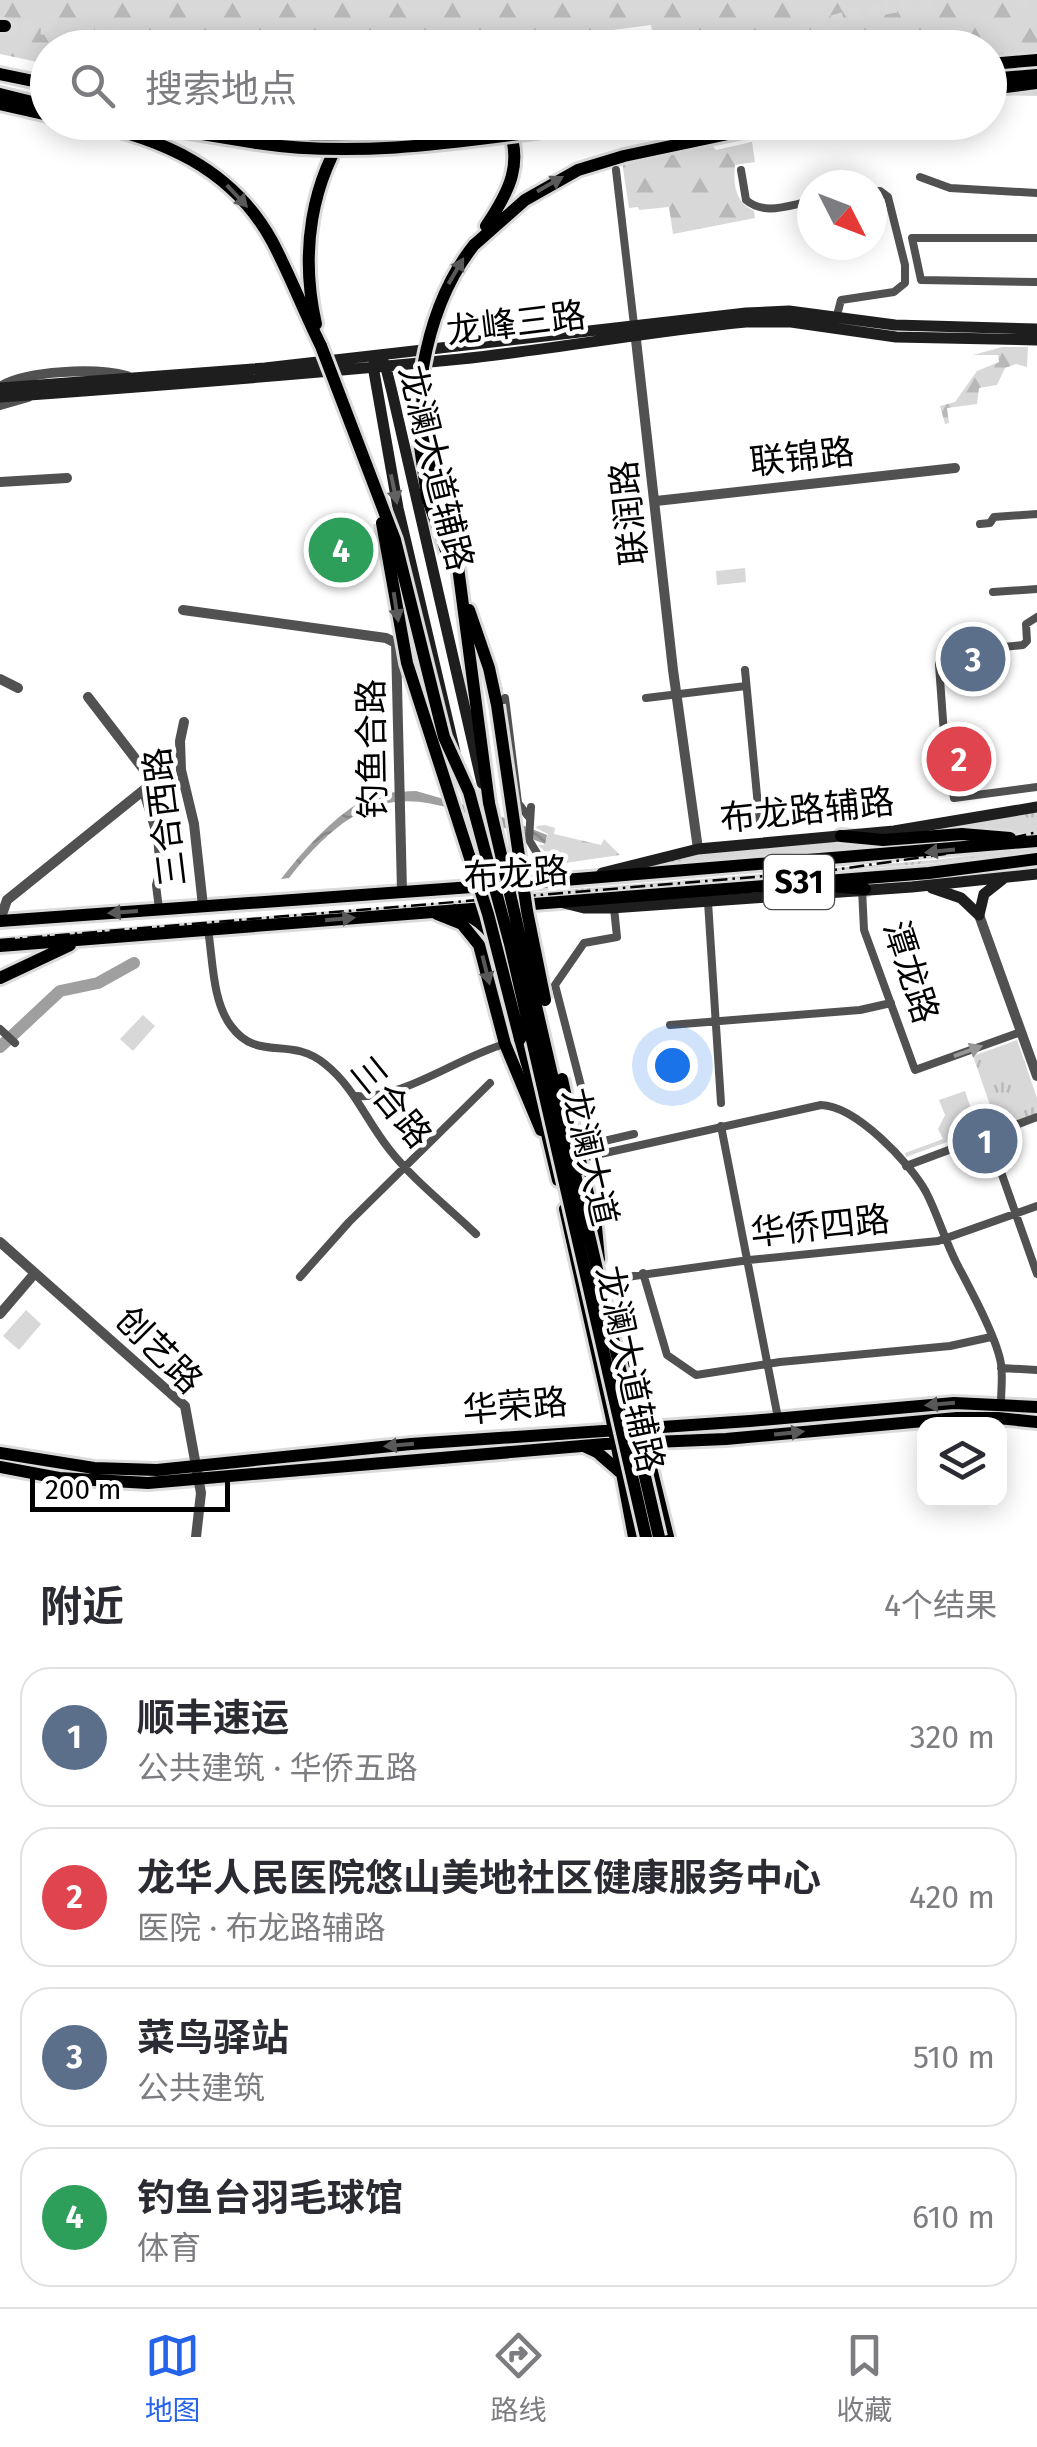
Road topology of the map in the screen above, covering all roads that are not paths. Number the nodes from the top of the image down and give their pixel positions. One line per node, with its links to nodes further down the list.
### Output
1 (1037, 60): 2 (main road)
2 (1007, 63)
3 (0, 74): 6 (main road)
4 (1037, 75): 5 (main road)
5 (1007, 78)
6 (30, 80)
7 (1037, 83): 8 (main road)
8 (1007, 86)
9 (0, 94): 10 (main road)
10 (30, 102)
11 (0, 104): 12 (main road)
12 (30, 111)
13 (154, 140): 32 (main road, one-way to 32)
14 (277, 140): 16 (main road, bridge)
15 (341, 140): 32 (main road)
16 (453, 140)
17 (512, 140): 26 (main road)
18 (695, 140): 26 (main road, one-way to 18)
19 (616, 170): 30 (street, 联润路)
20 (741, 170): 24 (street)
21 (920, 177): 22 (street)
22 (1037, 193)
23 (887, 196): 28 (street)
24 (797, 203)
25 (1037, 238): 27 (street)
26 (474, 245): 34 (main road, one-way to 26, bridge)
27 (1037, 282)
28 (835, 322): 29 (main road, 龙峰三路); 30 (main road, 龙峰三路); 31 (main road, 龙峰三路)
29 (1037, 329)
30 (635, 330): 33 (main road, 龙峰三路); 34 (main road, 龙峰三路); 46 (street, 联润路)
31 (1037, 340)
32 (321, 346): 43 (main road, bridge)
33 (378, 362): 34 (main road, 龙峰三路); 35 (main road, 龙峰三路); 36 (main road, 龙峰三路); 37 (main road, 龙澜大道辅路); 39 (main road, 龙澜大道辅路)
34 (419, 364): 37 (main road); 67 (main road, 龙澜大道); 124 (main road, bridge)
35 (341, 370): 38 (main road, 龙峰三路); 39 (main road)
36 (0, 388)
37 (392, 392): 53 (main road, 龙澜大道辅路)
38 (38, 394): 40 (main road, 龙峰三路); 41 (street)
39 (375, 394): 54 (main road, 龙澜大道辅路, one-way to 54)
40 (0, 397)
41 (0, 406)
42 (955, 468): 46 (street, 联锦路)
43 (371, 477): 66 (main road, 龙澜大道, bridge); 121 (main road, one-way to 121, bridge)
44 (67, 478): 45 (street)
45 (0, 482)
46 (656, 501): 59 (street, 联润路)
47 (1037, 514): 48 (street)
48 (980, 524)
49 (1037, 588): 50 (street)
50 (993, 592)
51 (183, 610): 87 (street, 钓鱼合路)
52 (1037, 617): 64 (street)
53 (452, 662): 54 (main road); 67 (main road, 龙澜大道辅路)
54 (434, 666): 66 (main road, 龙澜大道辅路)
55 (744, 670): 57 (street)
56 (0, 679): 58 (street)
57 (746, 686): 59 (street); 69 (street)
58 (18, 688)
59 (676, 693): 62 (street); 74 (street, 联润路)
60 (88, 697): 65 (street)
61 (505, 698): 80 (street)
62 (646, 698)
63 (184, 722): 92 (street, 三合西路)
64 (1037, 787)
65 (143, 792): 94 (street); 99 (street)
66 (467, 794): 73 (main road, 龙澜大道辅路, bridge); 164 (main road, 龙澜大道, bridge)
67 (488, 803): 71 (main road, 龙澜大道辅路, bridge); 165 (main road, 龙澜大道, bridge)
68 (1037, 807): 70 (main road, 布龙路辅路)
69 (760, 827)
70 (841, 836): 72 (main road); 74 (main road, 布龙路辅路)
71 (496, 841): 80 (main road); 82 (main road, 龙澜大道辅路)
72 (1037, 841): 78 (main road, 布龙路 / S31, one-way to 78)
73 (476, 842): 83 (main road, 龙澜大道辅路); 85 (main road)
74 (698, 849): 77 (main road, 布龙路辅路)
75 (1037, 859): 81 (main road, 布龙路 / S31)
76 (1037, 874): 79 (main road)
77 (584, 877): 78 (main road, 布龙路 / S31); 80 (main road, 布龙路 / S31)
78 (615, 877): 89 (main road)
79 (1008, 877): 84 (main road); 97 (main road)
80 (549, 881): 82 (main road, 布龙路 / S31)
81 (794, 882): 86 (main road); 89 (main road, 布龙路 / S31)
82 (506, 884): 83 (main road, 布龙路 / S31); 91 (main road, 龙澜大道辅路)
83 (488, 886): 85 (main road, 布龙路 / S31); 93 (main road, 龙澜大道辅路)
84 (912, 887): 86 (main road); 97 (main road)
85 (448, 888): 87 (main road, 布龙路 / S31)
86 (864, 889): 90 (main road); 106 (street, 潭龙路)
87 (402, 892): 92 (main road, 布龙路 / S31)
88 (560, 901): 89 (main road, 布龙路 / S31); 91 (main road, 布龙路 / S31); 103 (main road)
89 (616, 902): 90 (main road); 113 (street)
90 (708, 902): 107 (street)
91 (512, 904): 93 (main road, 布龙路 / S31); 103 (main road, 龙澜大道辅路)
92 (203, 906): 94 (main road, 布龙路 / S31)
93 (494, 906): 95 (main road, 布龙路 / S31); 104 (main road, 龙澜大道辅路)
94 (159, 909): 98 (main road, 布龙路 / S31, one-way to 98)
95 (447, 909): 96 (main road, 布龙路 / S31); 104 (main road)
96 (420, 912): 100 (main road, 布龙路 / S31, one-way to 96); 112 (main road, one-way to 112)
97 (979, 914): 110 (street)
98 (88, 915): 99 (main road, 布龙路 / S31); 101 (main road)
99 (0, 920)
100 (208, 930): 101 (main road, 布龙路 / S31); 117 (street, 三合路)
101 (90, 938): 102 (main road, 布龙路); 105 (main road)
102 (0, 946)
103 (523, 950): 114 (main road, 龙澜大道辅路)
104 (510, 962): 121 (main road, 龙澜大道辅路)
105 (0, 978)
106 (891, 1003): 107 (street); 110 (street, 潭龙路, one-way to 110)
107 (716, 1020): 108 (street); 118 (street)
108 (670, 1024)
109 (2, 1031): 111 (street)
110 (1021, 1032): 115 (street)
111 (15, 1043)
112 (505, 1044): 117 (street); 126 (main road)
113 (572, 1050): 114 (street); 122 (street)
114 (547, 1056): 124 (main road, 龙澜大道辅路)
115 (1037, 1076)
116 (490, 1082): 125 (street)
117 (357, 1096): 125 (street, 三合路)
118 (721, 1103)
119 (1037, 1117): 123 (street)
120 (721, 1126): 124 (street); 127 (street); 133 (street)
121 (545, 1128): 126 (main road, 龙澜大道辅路)
122 (634, 1134)
123 (988, 1135): 127 (street); 129 (street)
124 (572, 1164): 126 (main road); 138 (main road, 龙澜大道辅路)
125 (404, 1165): 130 (street, 三合路); 137 (street)
126 (554, 1166): 145 (main road, 龙澜大道辅路)
127 (906, 1166): 131 (street)
128 (1037, 1206): 129 (street, 华侨四路)
129 (1016, 1214): 131 (street, 华侨四路); 136 (street)
130 (476, 1234)
131 (944, 1239): 133 (street, 华侨四路); 140 (street)
132 (0, 1242): 134 (street, 创艺路)
133 (749, 1260): 135 (street, 华侨四路); 141 (street)
134 (35, 1272): 139 (street); 159 (street, 创艺路)
135 (643, 1273): 138 (street, 华侨四路); 141 (street)
136 (1037, 1274)
137 (300, 1277)
138 (604, 1280): 144 (main road, 龙澜大道辅路)
139 (0, 1314)
140 (991, 1337): 141 (street); 142 (street)
141 (769, 1364): 148 (street)
142 (1002, 1368): 143 (street); 146 (street)
143 (1037, 1370)
144 (633, 1395): 145 (main road); 150 (main road); 151 (main road, 龙澜大道辅路)
145 (608, 1403): 152 (main road); 153 (main road, 龙澜大道辅路)
146 (1001, 1403): 147 (main road, 华荣路); 148 (main road, 华荣路, one-way to 148)
147 (1037, 1406)
148 (778, 1418): 150 (main road, 华荣路)
149 (1037, 1422): 154 (main road, 华荣路, one-way to 149)
150 (671, 1425): 151 (main road, 华荣路)
151 (640, 1427): 153 (main road, 华荣路); 155 (main road, 龙澜大道辅路)
152 (585, 1431): 153 (main road, 华荣路); 159 (main road, 华荣路, one-way to 159)
153 (614, 1436): 155 (main road, 华荣路); 156 (main road, 华荣路); 161 (main road, 龙澜大道辅路)
154 (679, 1441): 155 (main road, 华荣路); 160 (main road)
155 (644, 1442): 160 (main road, 龙澜大道辅路)
156 (582, 1446): 159 (main road, 华荣路); 161 (main road)
157 (0, 1453): 159 (main road, 华荣路)
158 (0, 1467): 159 (main road, 华荣路)
159 (197, 1474): 162 (street, 创艺路)
160 (652, 1480): 161 (main road); 166 (main road, 龙澜大道辅路)
161 (623, 1482): 163 (main road, 龙澜大道辅路)
162 (196, 1537)
163 (634, 1537)
164 (646, 1537)
165 (660, 1537)
166 (668, 1537)

